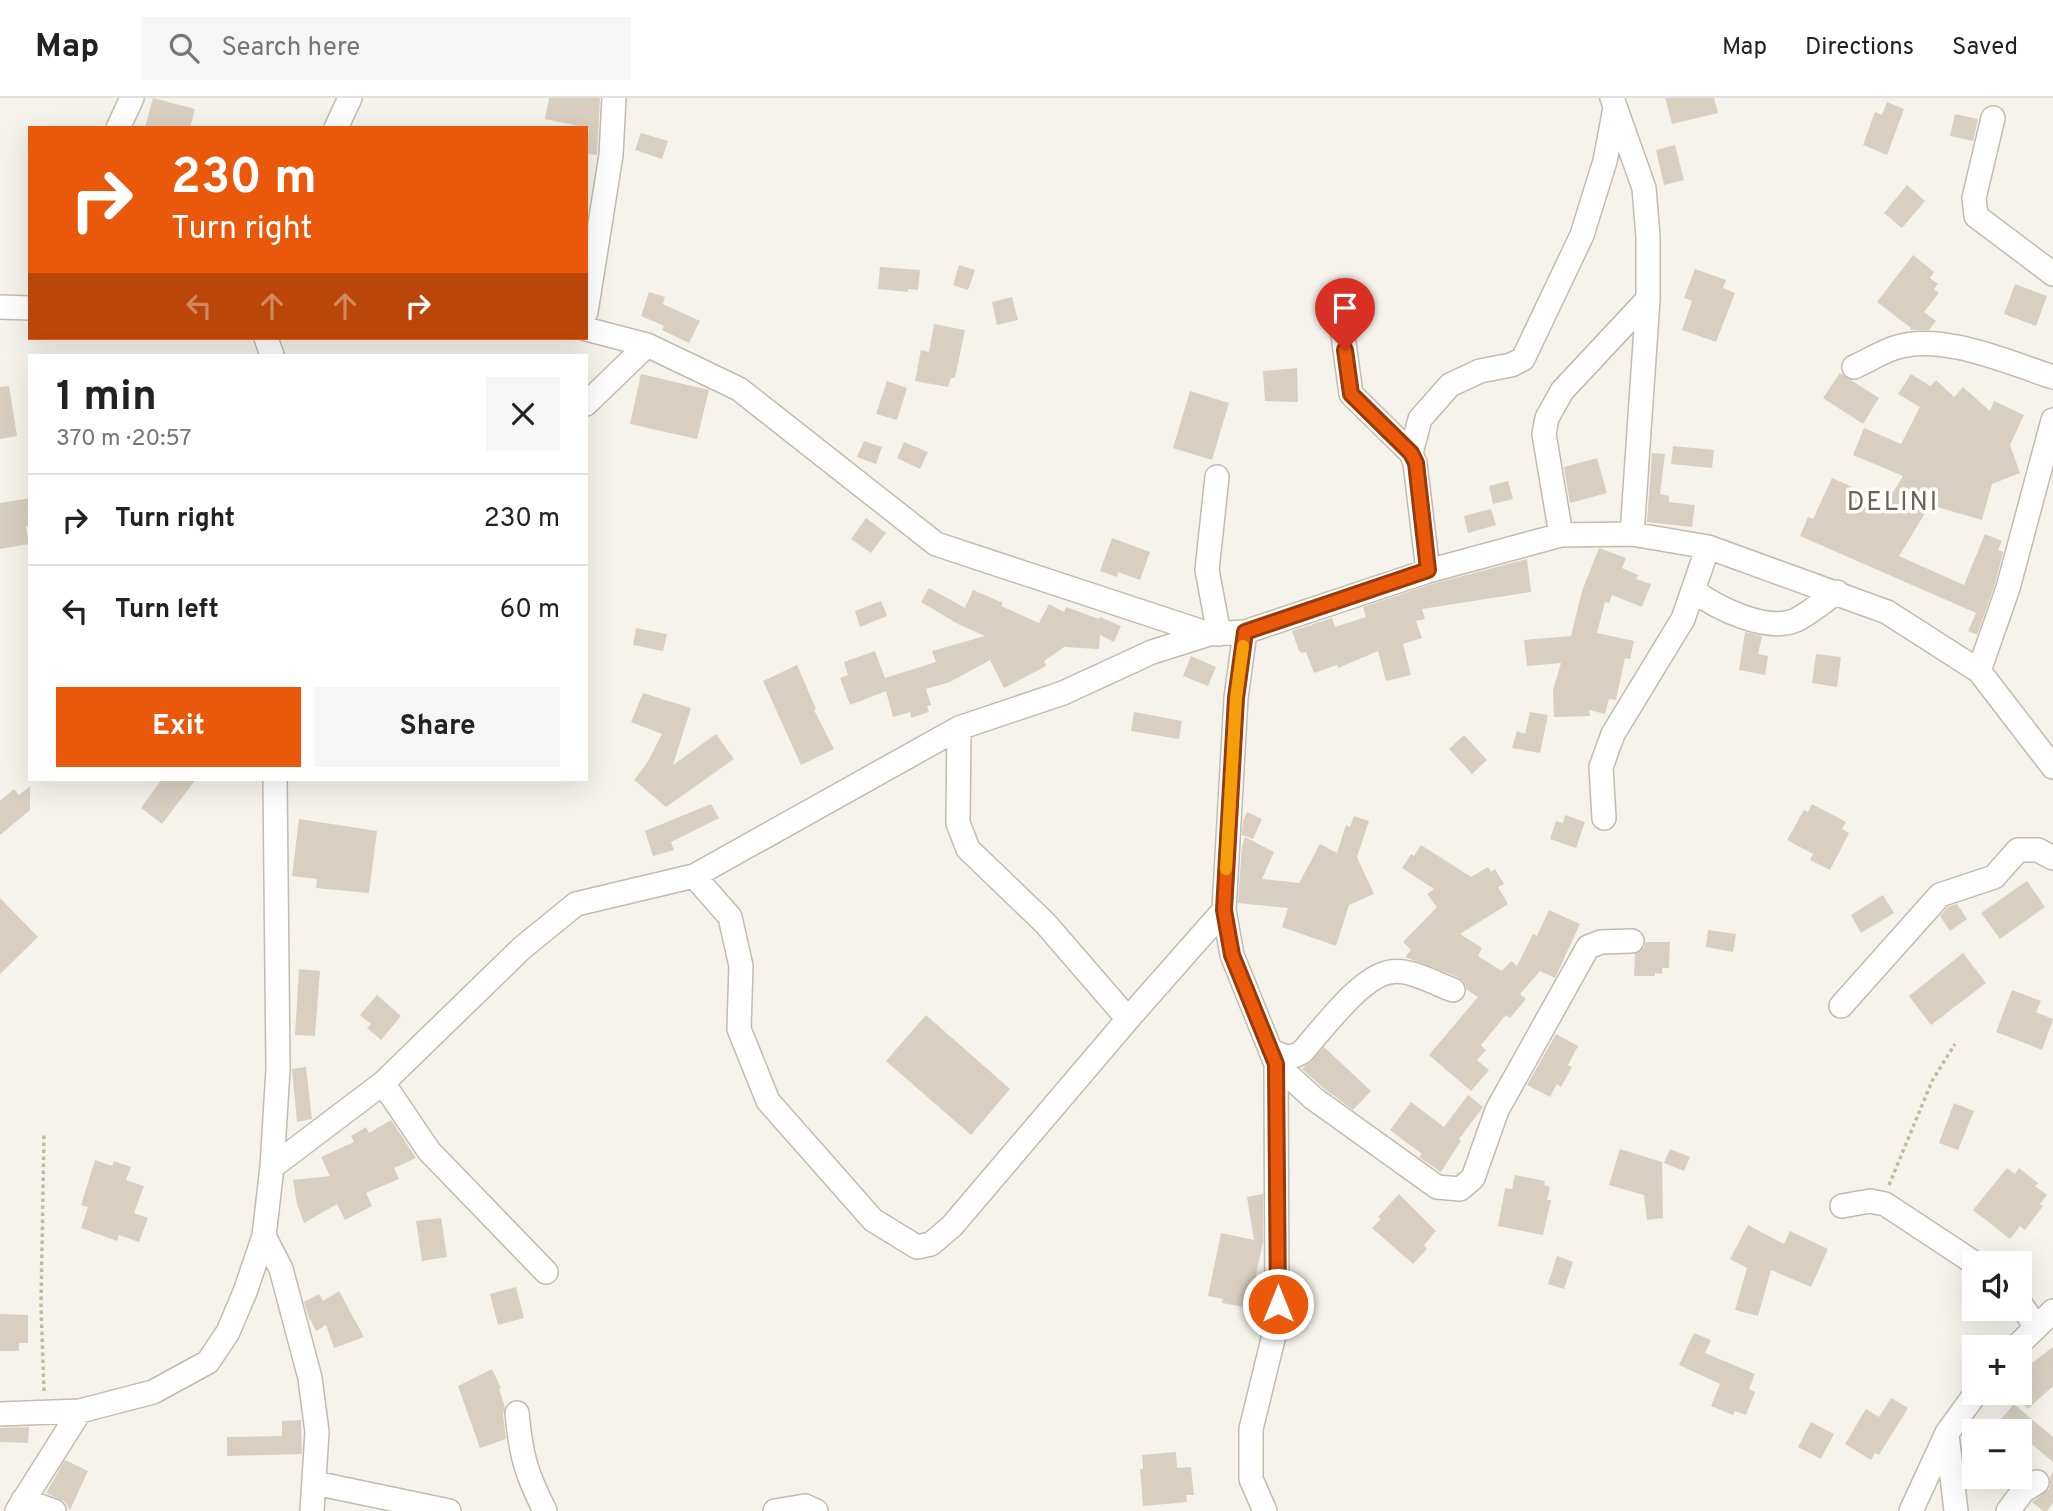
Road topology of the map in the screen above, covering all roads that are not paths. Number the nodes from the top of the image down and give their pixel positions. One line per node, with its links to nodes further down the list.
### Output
1 (132, 98): 6 (street)
2 (350, 98): 7 (street)
3 (614, 98): 9 (street)
4 (1614, 102): 10 (street); 20 (street)
5 (1993, 118): 8 (street)
6 (119, 126)
7 (337, 126)
8 (2053, 274)
9 (588, 299)
10 (1648, 299): 22 (street); 23 (street)
11 (1339, 306): 20 (street)
12 (0, 307): 13 (street)
13 (28, 308)
14 (588, 330): 15 (street)
15 (647, 345): 18 (street); 29 (street)
16 (1854, 367): 17 (street)
17 (2053, 377)
18 (588, 402)
19 (2053, 420): 30 (street)
20 (1411, 453): 25 (street)
21 (1217, 477): 29 (street)
22 (1632, 534): 23 (street); 24 (street)
23 (1561, 535): 25 (street)
24 (1709, 547): 26 (street); 27 (street)
25 (1428, 570): 28 (street)
26 (1694, 591): 27 (street); 34 (street)
27 (1837, 592): 30 (street)
28 (1245, 632): 29 (street); 37 (street)
29 (1214, 634): 31 (street)
30 (1979, 671): 32 (street)
31 (959, 728): 36 (street); 41 (street)
32 (2053, 767)
33 (275, 781): 44 (street)
34 (1605, 818)
35 (2053, 858): 40 (street)
36 (694, 876): 41 (street); 43 (street)
37 (1224, 910): 41 (street); 42 (street)
38 (1632, 941): 42 (street)
39 (1453, 990): 42 (street)
40 (1840, 1006)
41 (1128, 1019)
42 (1273, 1057): 67 (street)
43 (383, 1083): 44 (street); 48 (street)
44 (272, 1167): 46 (street)
45 (1842, 1206): 47 (street)
46 (264, 1236): 54 (street); 59 (street)
47 (1962, 1255)
48 (546, 1272)
49 (2053, 1311): 51 (street)
50 (2031, 1321): 51 (street)
51 (2035, 1327): 52 (street)
52 (2027, 1335)
53 (1967, 1405): 57 (street)
54 (80, 1412): 56 (street); 60 (street)
55 (517, 1413): 64 (street)
56 (0, 1414)
57 (1947, 1433): 68 (street); 69 (street)
58 (2037, 1482): 70 (street)
59 (315, 1483): 62 (street); 63 (street)
60 (20, 1506): 61 (street)
61 (54, 1511)
62 (312, 1511)
63 (449, 1511)
64 (545, 1511)
65 (775, 1511): 66 (street)
66 (816, 1511)
67 (1265, 1511)
68 (1911, 1511)
69 (1956, 1511)
70 (2008, 1511)

